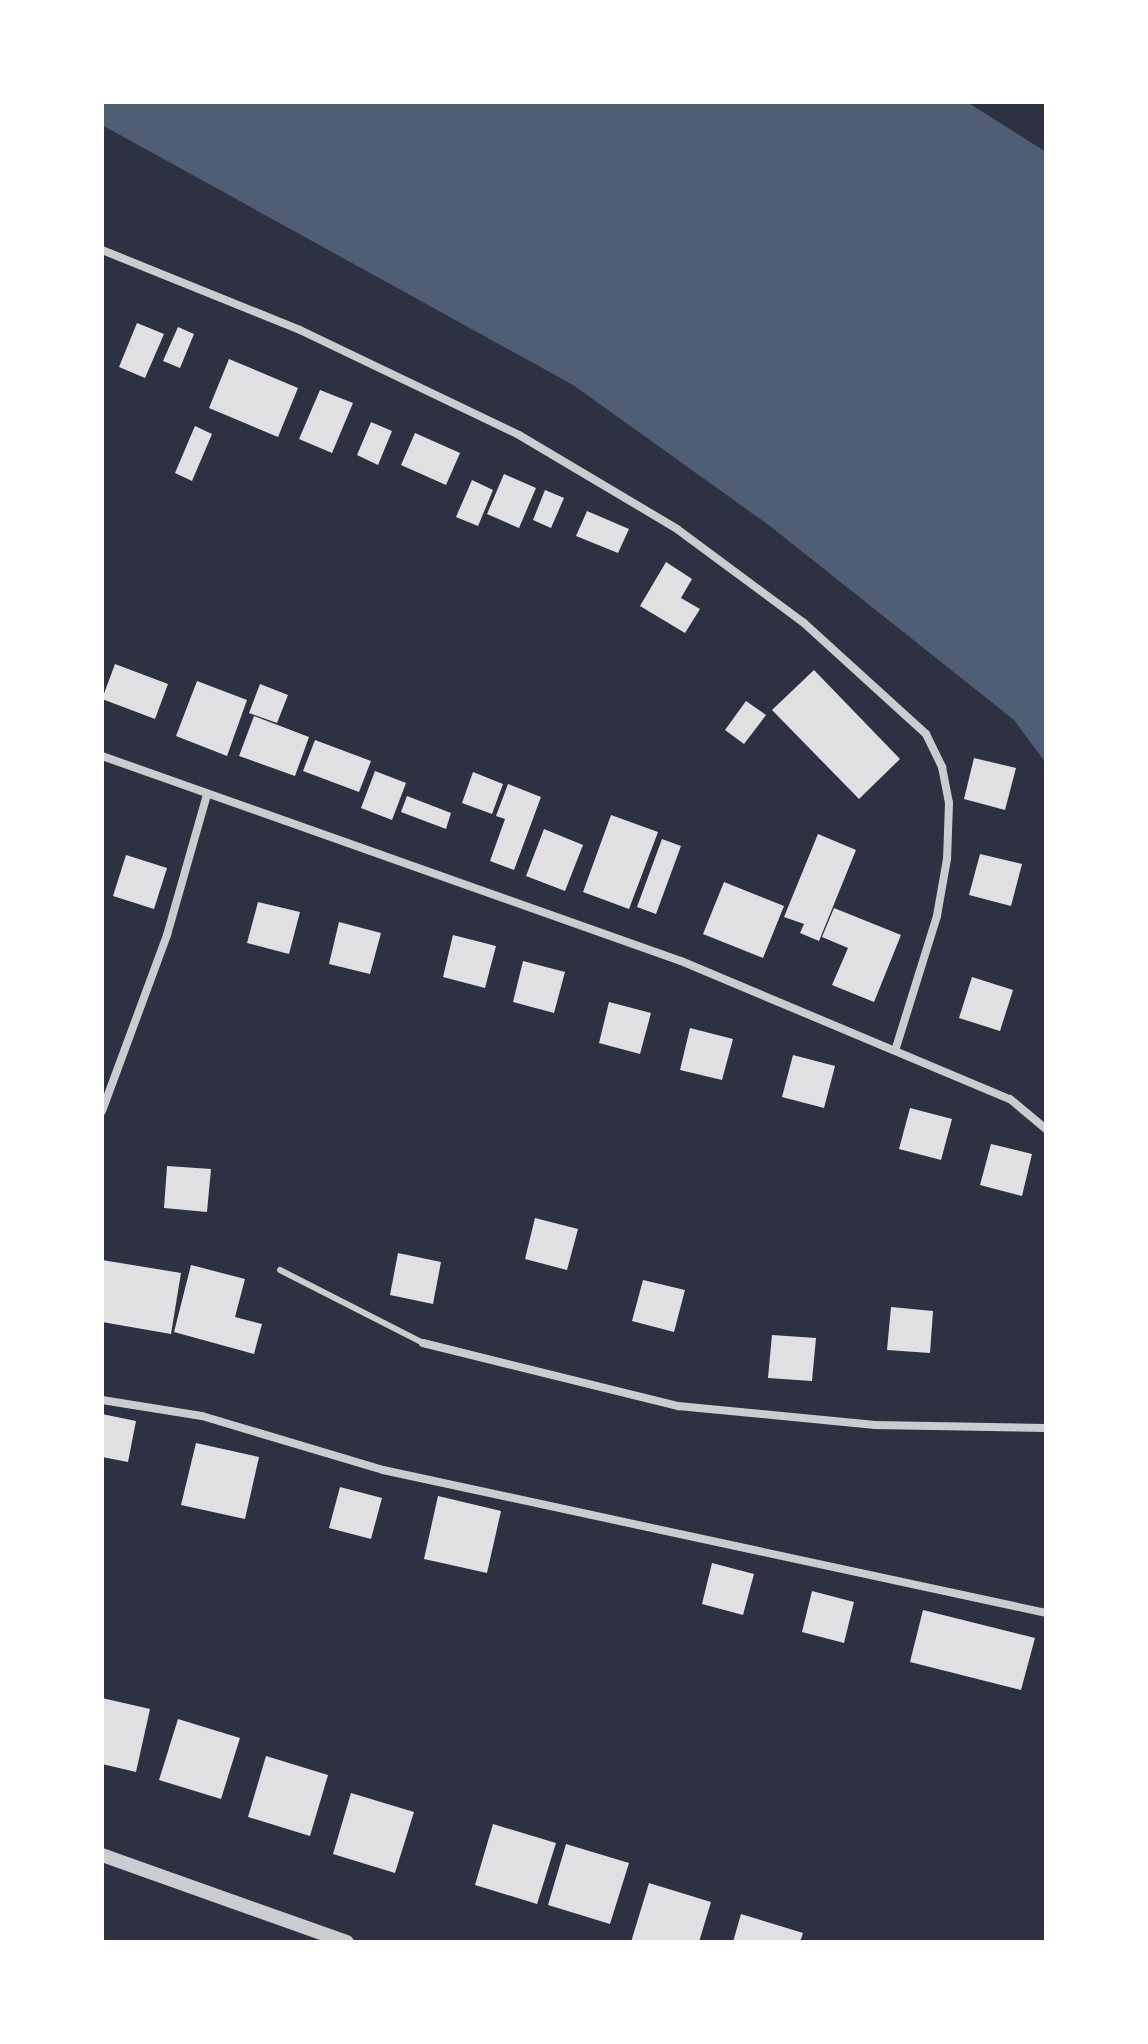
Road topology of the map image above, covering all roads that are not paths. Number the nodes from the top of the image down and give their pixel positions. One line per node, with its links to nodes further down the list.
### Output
1 (102, 250): 4 (street)
2 (102, 756): 3 (street)
3 (207, 795): 4 (street); 5 (street)
4 (895, 1051): 6 (street)
5 (102, 1111)
6 (1046, 1129)
7 (280, 1270): 8 (lane)
8 (423, 1343): 10 (street)
9 (102, 1400): 11 (street)
10 (1046, 1428)
11 (1046, 1613)
12 (102, 1855): 13 (street)
13 (347, 1942)

